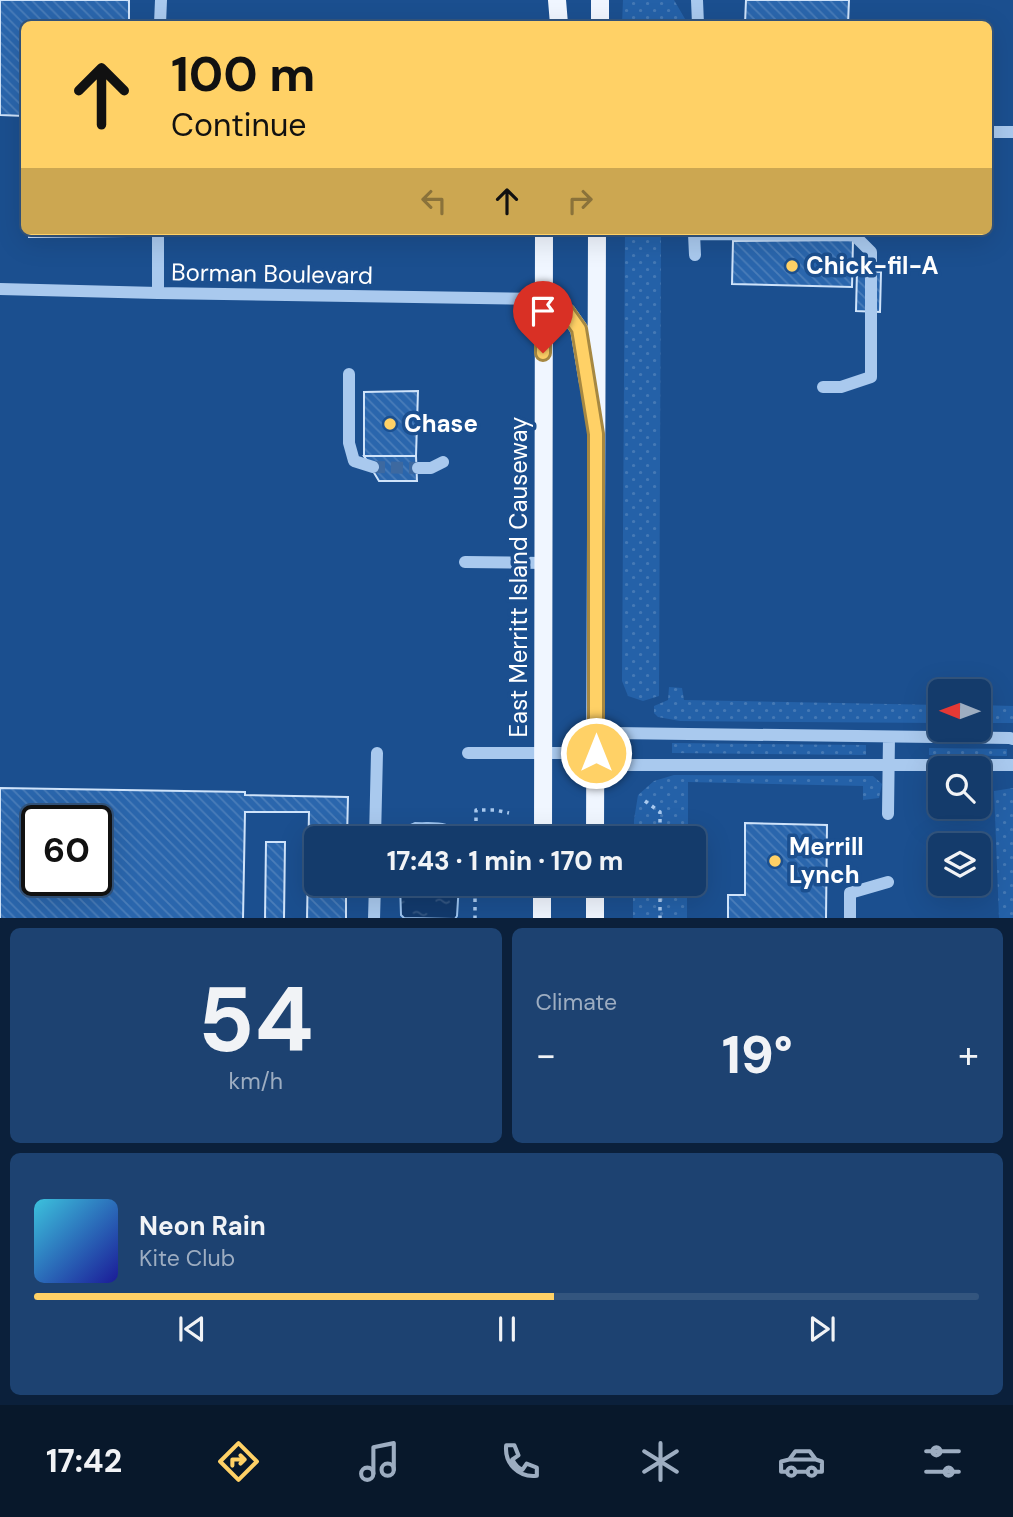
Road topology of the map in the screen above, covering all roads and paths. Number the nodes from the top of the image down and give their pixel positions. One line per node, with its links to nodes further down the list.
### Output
1 (160, 0): 6 (street)
2 (547, 0): 7 (main road)
3 (557, 0): 8 (main road)
4 (600, 0): 9 (main road)
5 (697, 0): 10 (street)
6 (160, 21)
7 (547, 21)
8 (559, 21)
9 (600, 21)
10 (698, 21)
11 (992, 132): 12 (street)
12 (1013, 132)
13 (158, 235): 20 (street)
14 (544, 235): 21 (main road, East Merritt Island Causeway)
15 (597, 235): 24 (main road)
16 (694, 235): 18 (street)
17 (854, 235): 23 (street)
18 (695, 255)
19 (0, 289): 20 (street, Borman Boulevard)
20 (158, 293): 21 (street, Borman Boulevard)
21 (543, 299): 24 (main road); 29 (main road, East Merritt Island Causeway)
22 (349, 374): 26 (street)
23 (823, 387)
24 (596, 434): 35 (main road)
25 (443, 462): 27 (street)
26 (373, 467)
27 (418, 468)
28 (465, 562): 29 (street)
29 (544, 563): 34 (main road, East Merritt Island Causeway)
30 (889, 737): 31 (street); 35 (street); 36 (street)
31 (1013, 739)
32 (377, 753): 41 (street)
33 (468, 753): 34 (street)
34 (544, 753): 35 (street); 43 (main road, East Merritt Island Causeway)
35 (596, 753): 36 (street); 44 (main road)
36 (890, 765): 37 (street); 40 (street)
37 (1013, 765)
38 (645, 801): 45 (path)
39 (509, 813): 42 (path)
40 (888, 814)
41 (375, 826)
42 (476, 826)
43 (543, 826)
44 (595, 826)
45 (660, 826)
46 (888, 882): 57 (street)
47 (375, 896): 52 (street)
48 (475, 896): 53 (path)
49 (542, 896): 54 (main road)
50 (595, 896): 55 (main road)
51 (660, 896): 56 (path)
52 (374, 918)
53 (475, 918)
54 (542, 918)
55 (595, 918)
56 (660, 918)
57 (850, 918)

